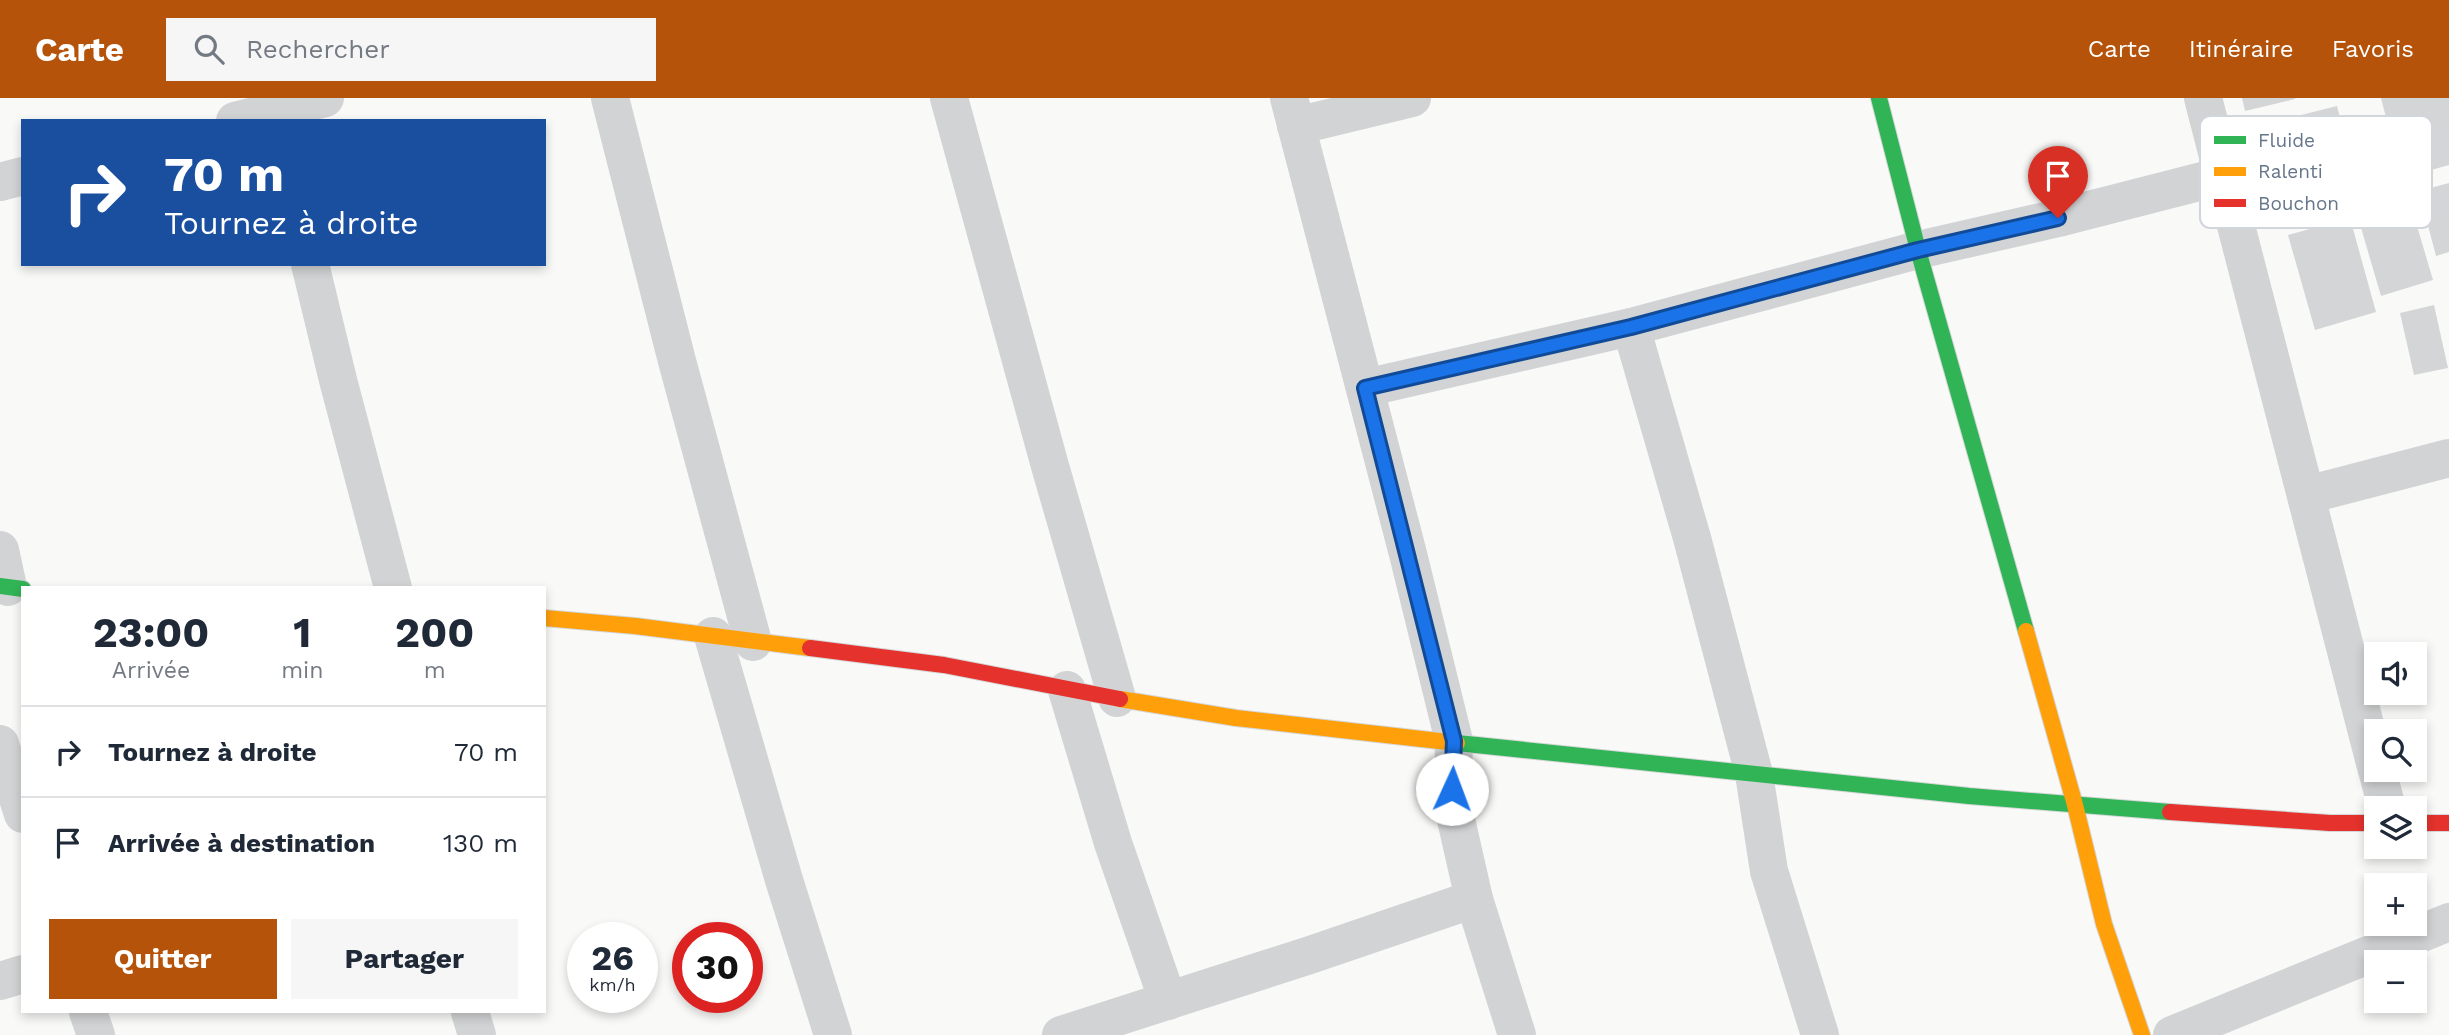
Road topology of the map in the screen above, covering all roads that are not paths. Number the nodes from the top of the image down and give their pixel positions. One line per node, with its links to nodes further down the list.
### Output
1 (325, 98): 8 (street)
2 (610, 98): 26 (street)
3 (949, 98): 28 (street)
4 (1412, 98): 7 (street)
5 (1879, 98): 15 (main road)
6 (2203, 98): 9 (street)
7 (1292, 112): 18 (street)
8 (275, 116): 10 (street)
9 (2207, 116)
10 (251, 119)
11 (21, 177): 12 (street)
12 (0, 182)
13 (2200, 182): 15 (street)
14 (2236, 228): 20 (street)
15 (1918, 250): 17 (street); 33 (main road)
16 (310, 266): 22 (street)
17 (1631, 327): 18 (street); 32 (street)
18 (1365, 388): 30 (street)
19 (2449, 458): 20 (street)
20 (2307, 495): 29 (street)
21 (0, 550): 23 (street)
22 (392, 586)
23 (10, 587)
24 (546, 618): 25 (main road)
25 (713, 636): 26 (main road); 47 (street)
26 (753, 642): 27 (main road)
27 (1067, 691): 28 (main road); 42 (street)
28 (1117, 698): 30 (main road)
29 (2364, 719)
30 (1454, 741): 32 (main road); 38 (street)
31 (0, 744): 34 (street)
32 (1754, 774): 33 (main road); 50 (street)
33 (2075, 805): 35 (main road); 51 (main road)
34 (21, 808)
35 (2364, 823)
36 (2427, 823): 37 (main road)
37 (2449, 823)
38 (1474, 899): 42 (street); 49 (street)
39 (2449, 922): 52 (street)
40 (21, 975): 41 (street)
41 (0, 981)
42 (1168, 1001): 48 (street)
43 (88, 1013): 45 (street)
44 (470, 1013): 46 (street)
45 (96, 1035)
46 (477, 1035)
47 (833, 1035)
48 (1061, 1035)
49 (1517, 1035)
50 (1820, 1035)
51 (2142, 1035)
52 (2172, 1035)

